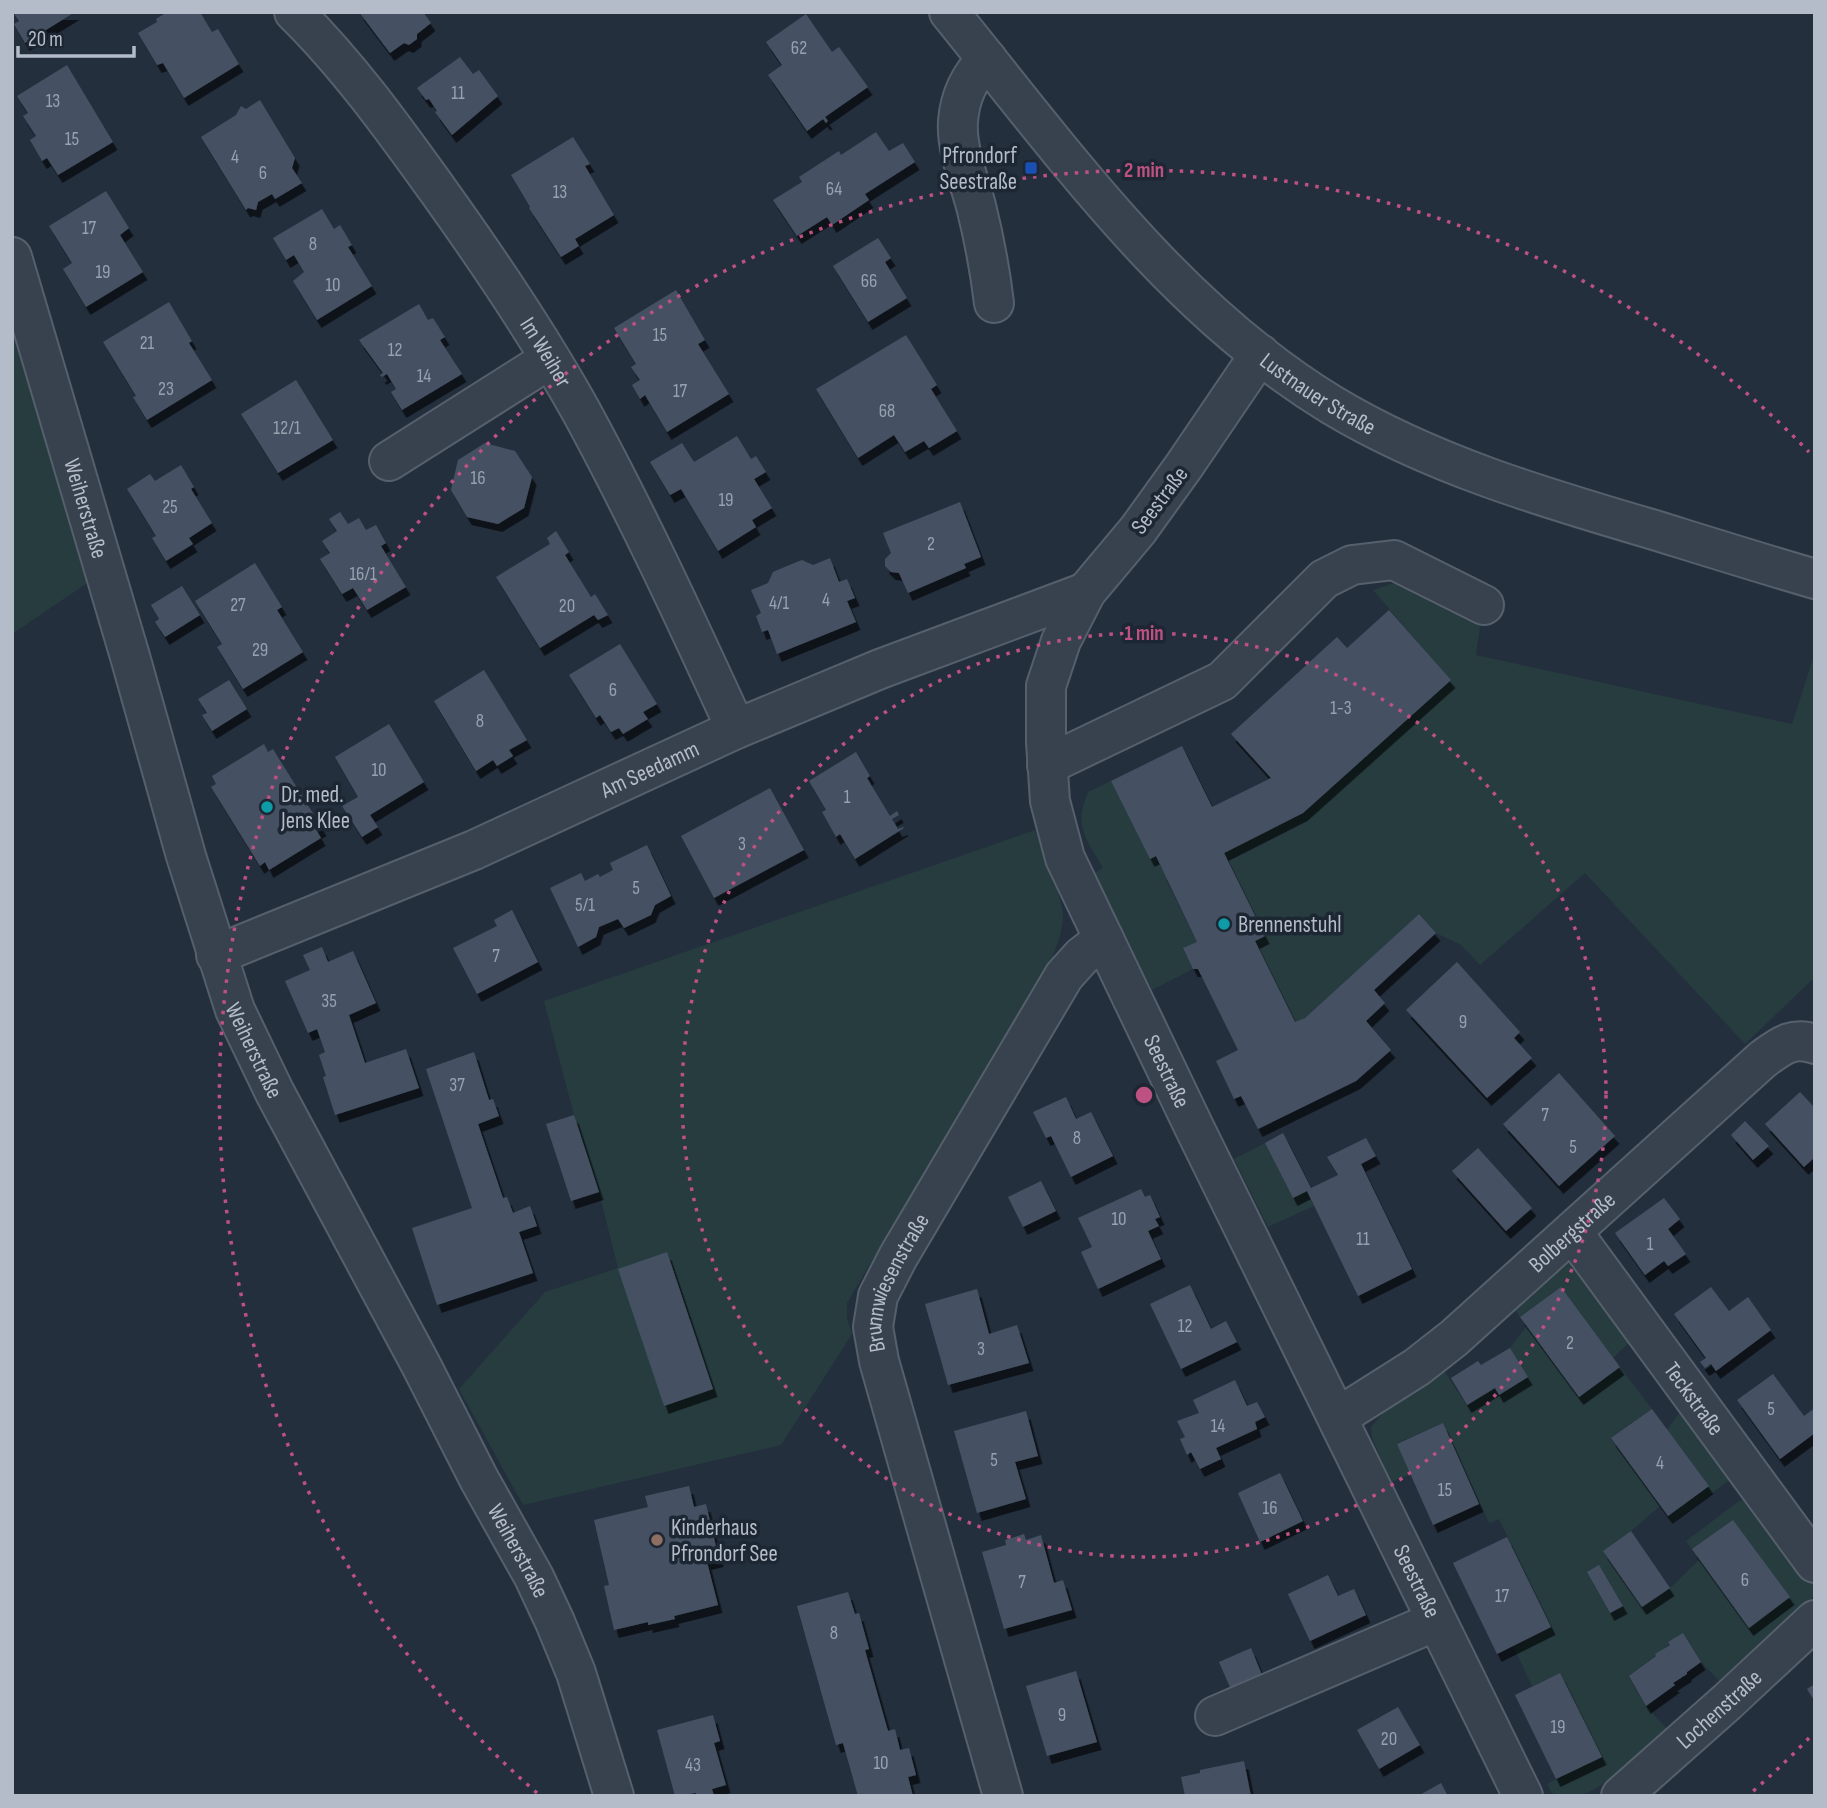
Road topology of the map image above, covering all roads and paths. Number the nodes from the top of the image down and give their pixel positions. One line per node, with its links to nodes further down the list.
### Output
1 (294, 12): 7 (street, Im Weiher)
2 (949, 12): 3 (street, Lustnauer Straße)
3 (987, 59): 5 (street); 6 (street, Lustnauer Straße)
4 (12, 257): 15 (street, Weiherstraße)
5 (994, 303)
6 (1260, 354): 9 (street, Lustnauer Straße); 10 (street, Seestraße)
7 (550, 359): 8 (street); 12 (street, Im Weiher)
8 (389, 461)
9 (1815, 579)
10 (1086, 592): 12 (street, Am Seedamm); 13 (street, Seestraße)
11 (1484, 605): 13 (street)
12 (736, 729): 15 (street, Am Seedamm)
13 (1047, 765): 14 (street, Seestraße)
14 (1104, 939): 18 (street, Seestraße); 24 (street, Brunnwiesenstraße)
15 (216, 955): 23 (street, Weiherstraße)
16 (1808, 1042): 17 (street, Bolbergstraße)
17 (1573, 1233): 18 (street, Bolbergstraße); 19 (street, Teckstraße)
18 (1338, 1417): 21 (street, Seestraße)
19 (1815, 1563)
20 (1815, 1620): 26 (street, Lochenstraße)
21 (1436, 1621): 22 (street); 25 (street, Seestraße)
22 (1215, 1716)
23 (614, 1796)
24 (1003, 1796)
25 (1523, 1796)
26 (1621, 1796)

